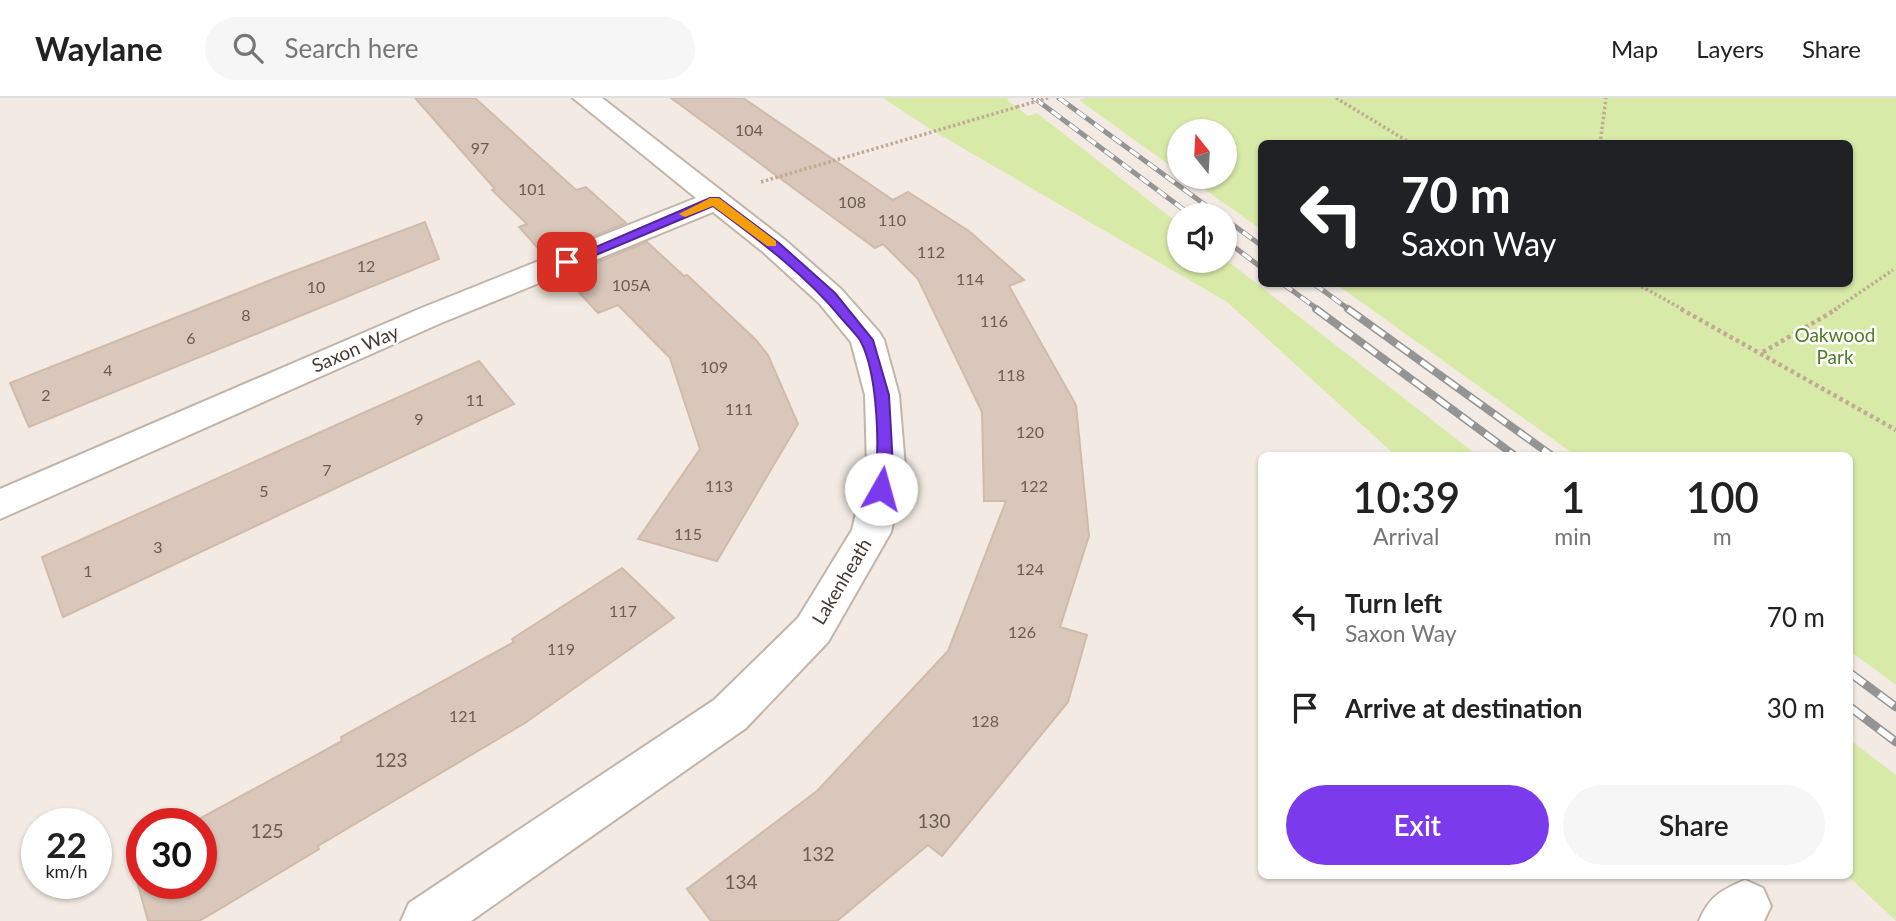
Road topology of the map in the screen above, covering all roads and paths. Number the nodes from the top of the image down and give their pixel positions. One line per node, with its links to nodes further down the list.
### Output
1 (586, 98): 7 (street, Lakenheath)
2 (1048, 98): 7 (path, bridge)
3 (1336, 98): 5 (path)
4 (1606, 98): 6 (path)
5 (1405, 140)
6 (1601, 140)
7 (715, 201): 12 (street, Saxon Way); 13 (street, Lakenheath)
8 (1893, 270): 10 (path)
9 (1642, 287): 10 (path)
10 (1762, 352): 11 (path)
11 (1896, 430)
12 (0, 505)
13 (427, 921)

